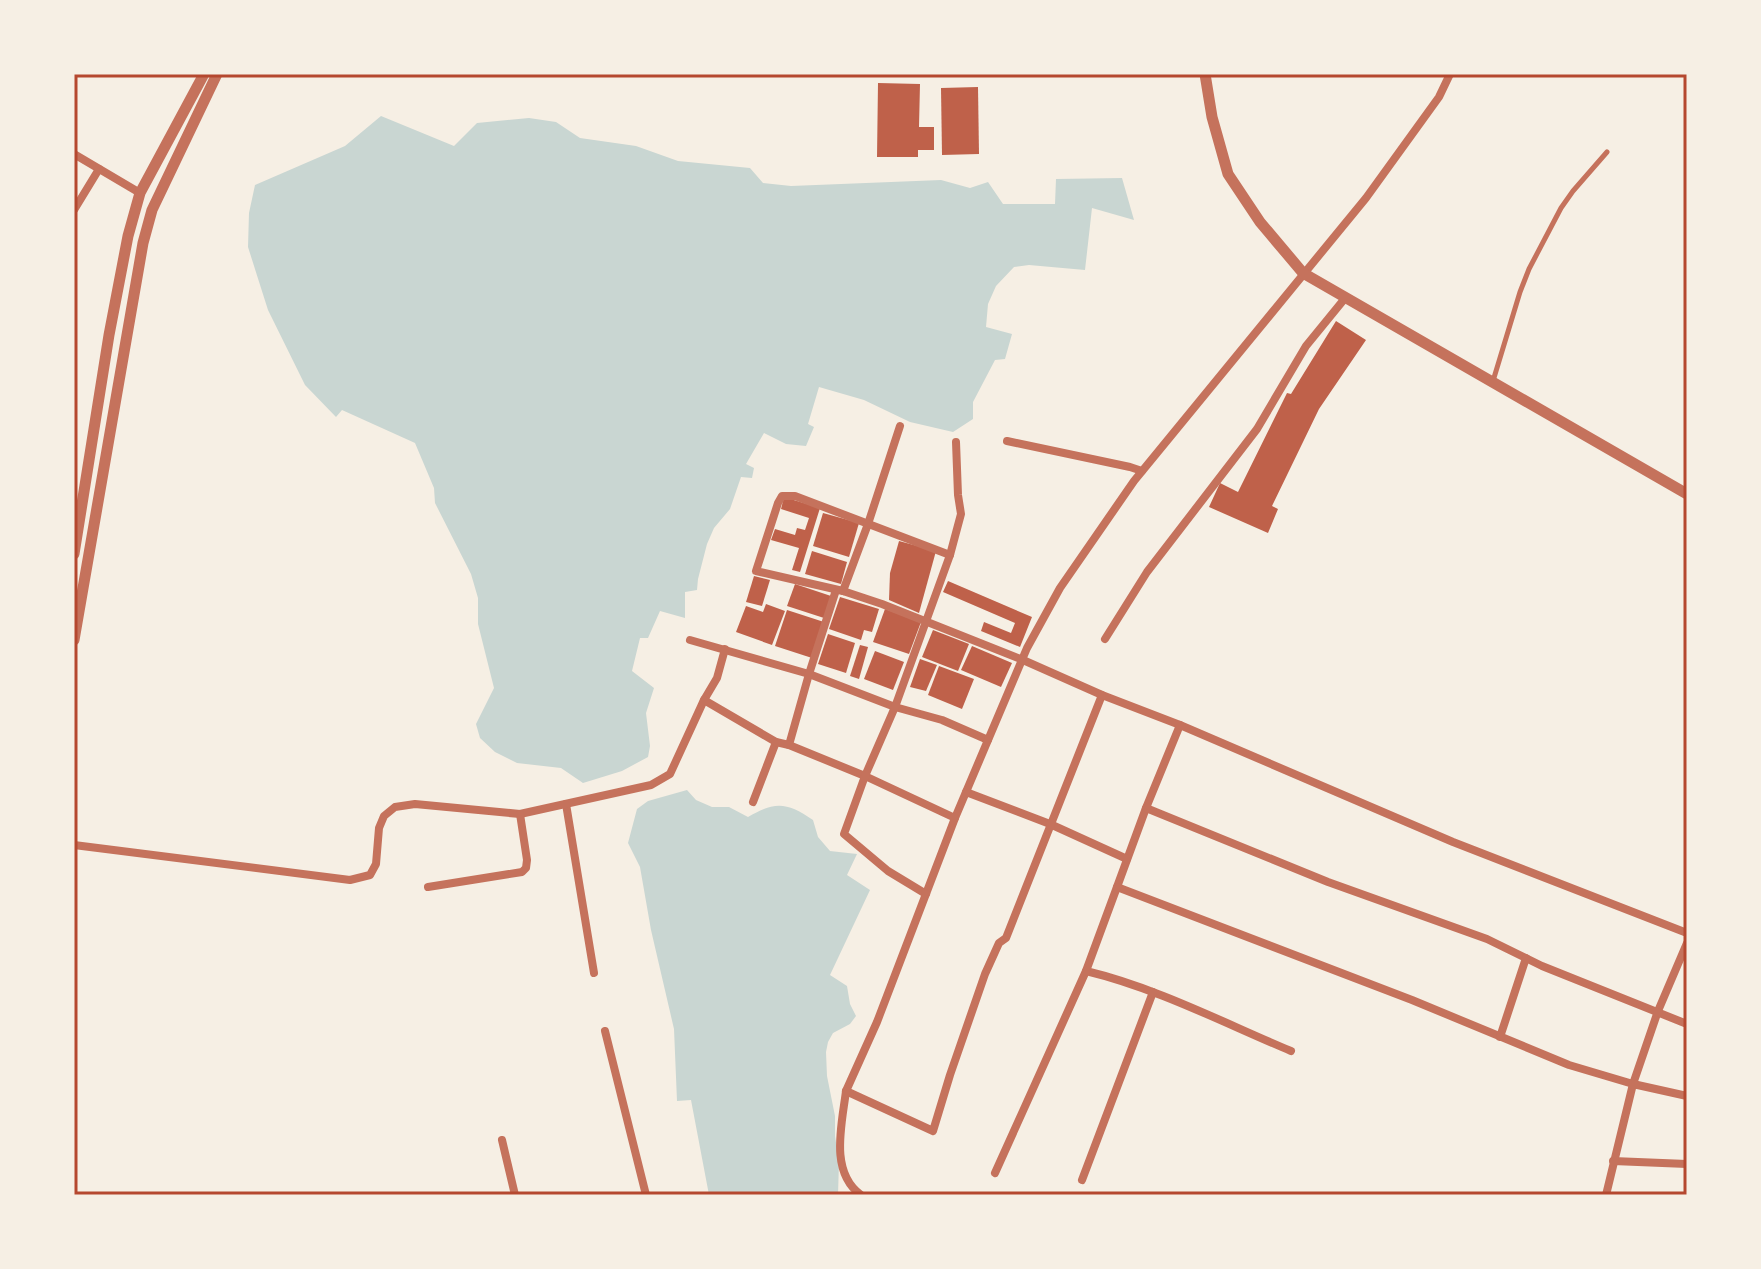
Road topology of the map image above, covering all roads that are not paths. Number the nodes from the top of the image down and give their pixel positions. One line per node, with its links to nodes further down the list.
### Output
1 (204, 74): 8 (street)
2 (217, 74): 24 (street)
3 (1205, 74): 10 (street)
4 (1450, 74): 10 (street)
5 (1607, 152): 12 (lane)
6 (74, 154): 7 (street)
7 (99, 169): 8 (street); 9 (street)
8 (140, 193): 19 (street)
9 (74, 210)
10 (1303, 273): 11 (street); 16 (street)
11 (1346, 297): 12 (street); 23 (street)
12 (1493, 382): 17 (street)
13 (900, 426): 18 (street)
14 (1007, 441): 16 (street)
15 (956, 442): 20 (street)
16 (1142, 471): 27 (street)
17 (1687, 494)
18 (868, 524): 20 (street); 21 (street); 21 (street)
19 (74, 554)
20 (950, 555): 22 (street)
21 (840, 591): 22 (street); 28 (street)
22 (926, 621): 27 (street); 31 (street)
23 (1105, 639)
24 (74, 640)
25 (690, 640): 26 (street)
26 (725, 649): 28 (street); 30 (street)
27 (1023, 660): 29 (street); 33 (street)
28 (809, 674): 31 (street); 35 (street)
29 (1102, 695): 32 (street); 43 (street)
30 (704, 700): 34 (street); 39 (street)
31 (895, 707): 33 (street); 36 (street)
32 (1180, 725): 40 (street); 49 (street)
33 (988, 740): 37 (street)
34 (776, 742): 35 (street); 38 (street)
35 (789, 745): 36 (street)
36 (865, 776): 42 (street); 48 (street)
37 (966, 792): 42 (street); 43 (street)
38 (753, 802)
39 (566, 804): 41 (street); 53 (street)
40 (1146, 808): 45 (street); 51 (street)
41 (520, 814): 44 (street); 46 (street)
42 (955, 818): 48 (street)
43 (1050, 824): 45 (street); 61 (street)
44 (74, 845)
45 (1127, 859): 47 (street)
46 (428, 887)
47 (1117, 887): 52 (street); 58 (street)
48 (926, 894): 61 (street)
49 (1687, 933)
50 (1687, 943): 55 (street)
51 (1526, 958): 55 (street); 58 (street)
52 (1086, 971): 54 (street); 66 (street)
53 (594, 973)
54 (1153, 992): 59 (street); 67 (street)
55 (1658, 1011): 56 (street); 60 (street)
56 (1687, 1024)
57 (605, 1031): 69 (street)
58 (1500, 1037): 60 (street)
59 (1291, 1051)
60 (1633, 1084): 62 (street); 64 (street)
61 (846, 1091): 70 (street)
62 (1687, 1096)
63 (502, 1140): 68 (street)
64 (1613, 1161): 65 (street); 71 (street)
65 (1687, 1164)
66 (995, 1173)
67 (1082, 1180)
68 (515, 1195)
69 (646, 1195)
70 (861, 1195)
71 (1606, 1195)

